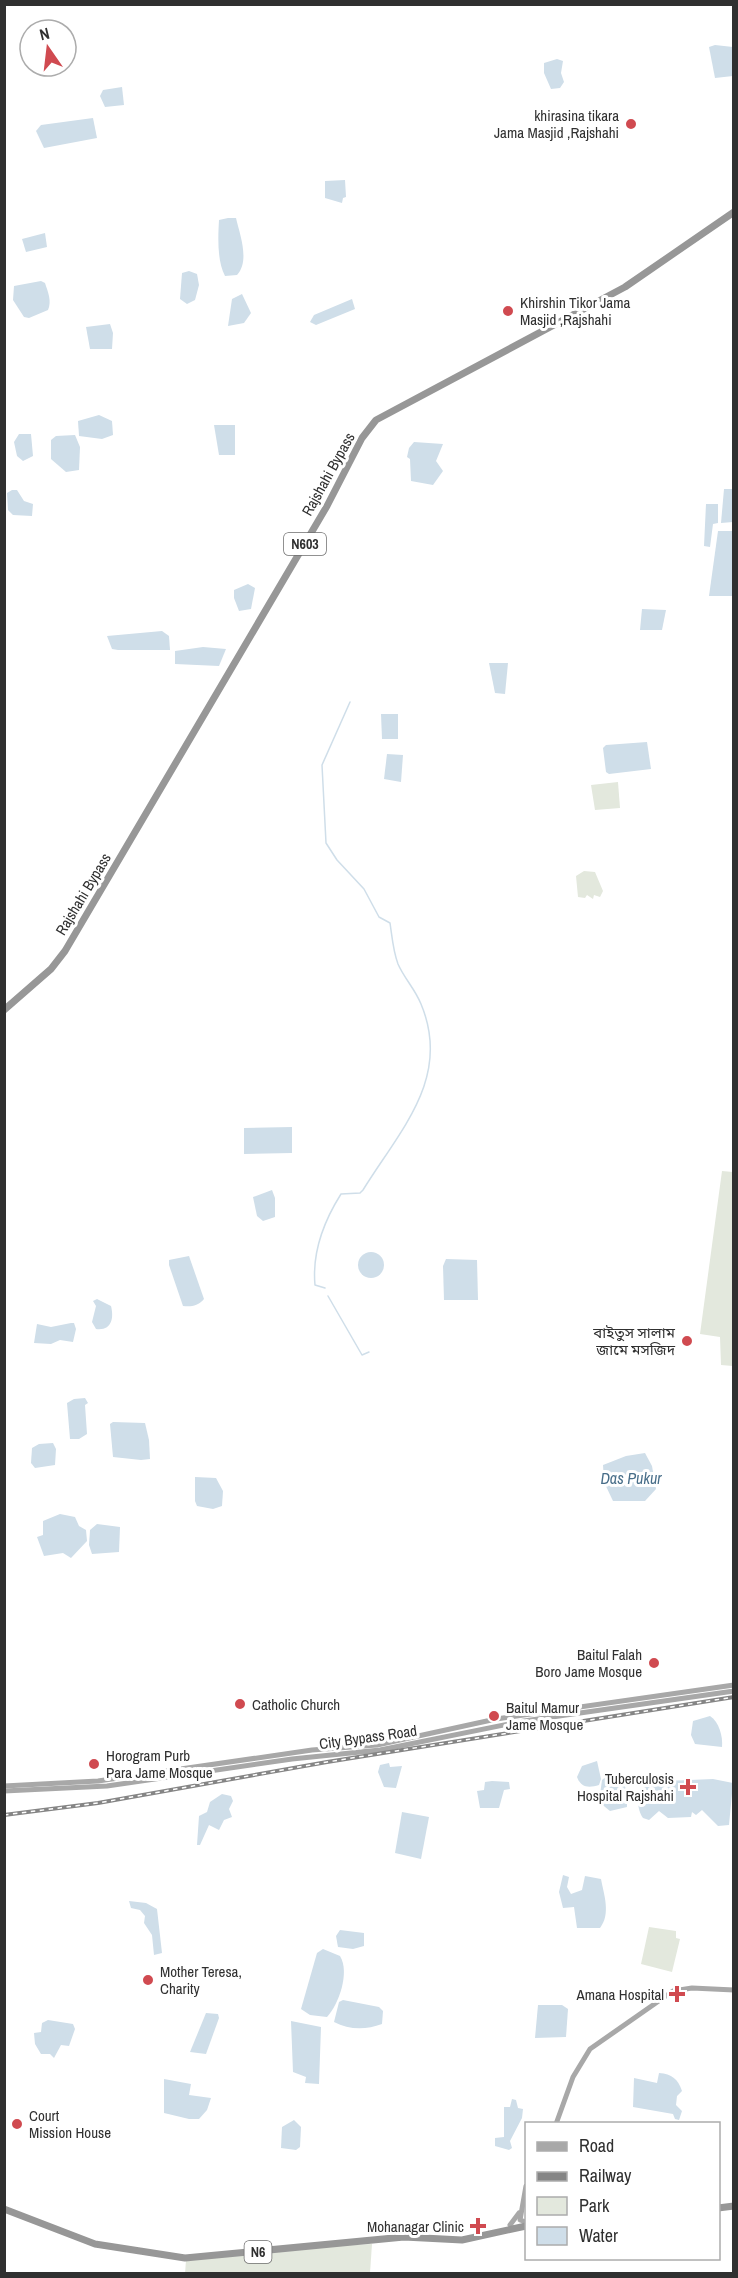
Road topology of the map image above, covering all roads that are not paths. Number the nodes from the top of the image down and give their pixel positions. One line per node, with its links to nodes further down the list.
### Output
1 (734, 212): 2 (highway, Rajshahi Bypass / N603)
2 (4, 1010)
3 (734, 1685): 5 (main road)
4 (734, 1691): 6 (main road, City Bypass Road)
5 (4, 1786)
6 (4, 1791)
7 (734, 1990): 8 (main road)
8 (557, 2122)
9 (525, 2190): 11 (main road)
10 (4, 2207): 13 (highway, N6); 15 (highway, N6)
11 (520, 2212): 12 (main road); 15 (main road)
12 (525, 2223)
13 (525, 2224)
14 (525, 2224): 15 (highway, N6)
15 (510, 2225)

